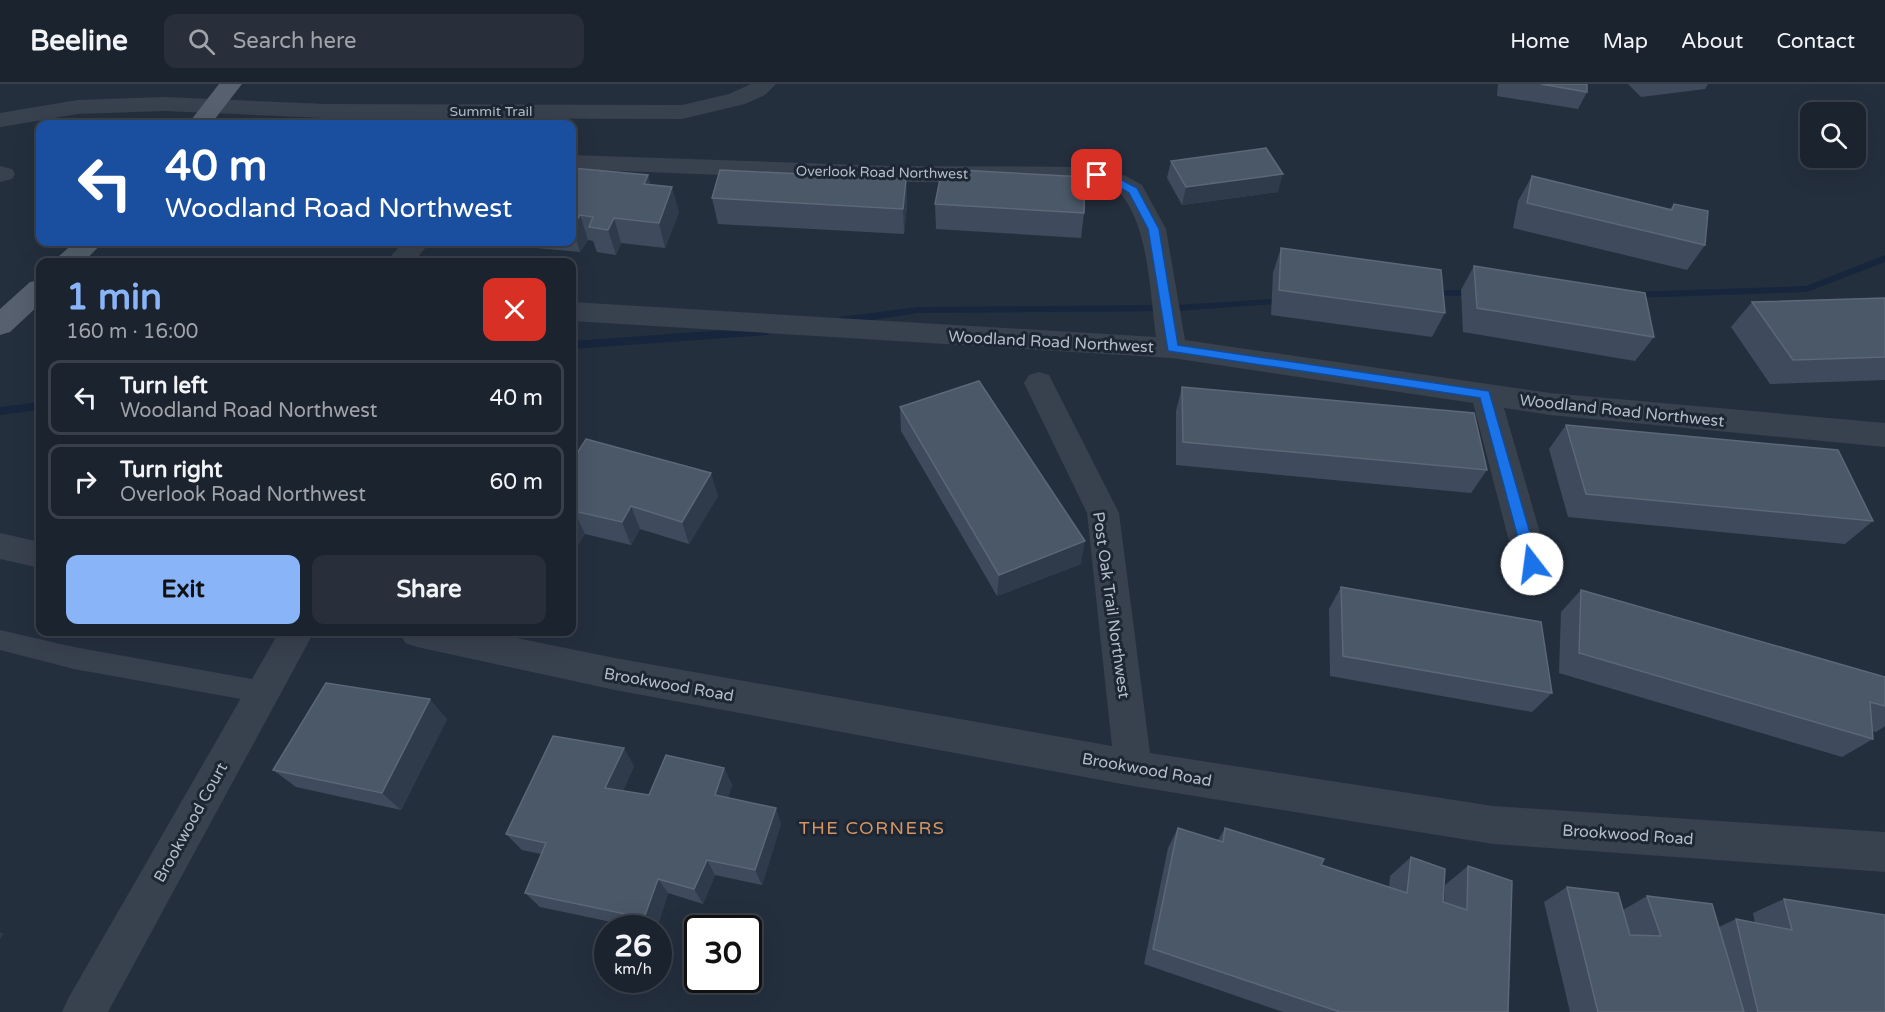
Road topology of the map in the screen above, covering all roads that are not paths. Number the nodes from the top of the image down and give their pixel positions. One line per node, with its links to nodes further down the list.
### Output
1 (102, 84): 4 (street)
2 (231, 84): 5 (main road)
3 (765, 84): 5 (street, Summit Trail)
4 (78, 107): 5 (street, Summit Trail); 6 (street, Summit Trail)
5 (206, 116)
6 (0, 120)
7 (576, 162): 15 (street, Overlook Road Northwest)
8 (86, 246): 10 (main road)
9 (413, 246): 11 (street)
10 (72, 258)
11 (403, 258)
12 (36, 296): 14 (main road)
13 (576, 312): 15 (street, Woodland Road Northwest)
14 (0, 325)
15 (1172, 348): 17 (street, Woodland Road Northwest)
16 (1039, 383): 26 (street, Post Oak Trail Northwest)
17 (1485, 394): 18 (street, Woodland Road Northwest); 21 (street)
18 (1885, 435)
19 (0, 546): 20 (street)
20 (36, 554)
21 (1532, 564)
22 (295, 636): 25 (street, Brookwood Court)
23 (436, 636): 26 (street, Brookwood Road)
24 (0, 640): 25 (lane)
25 (263, 692): 28 (street, Brookwood Court)
26 (1132, 768): 27 (street, Brookwood Road)
27 (1885, 852)
28 (84, 1012)

